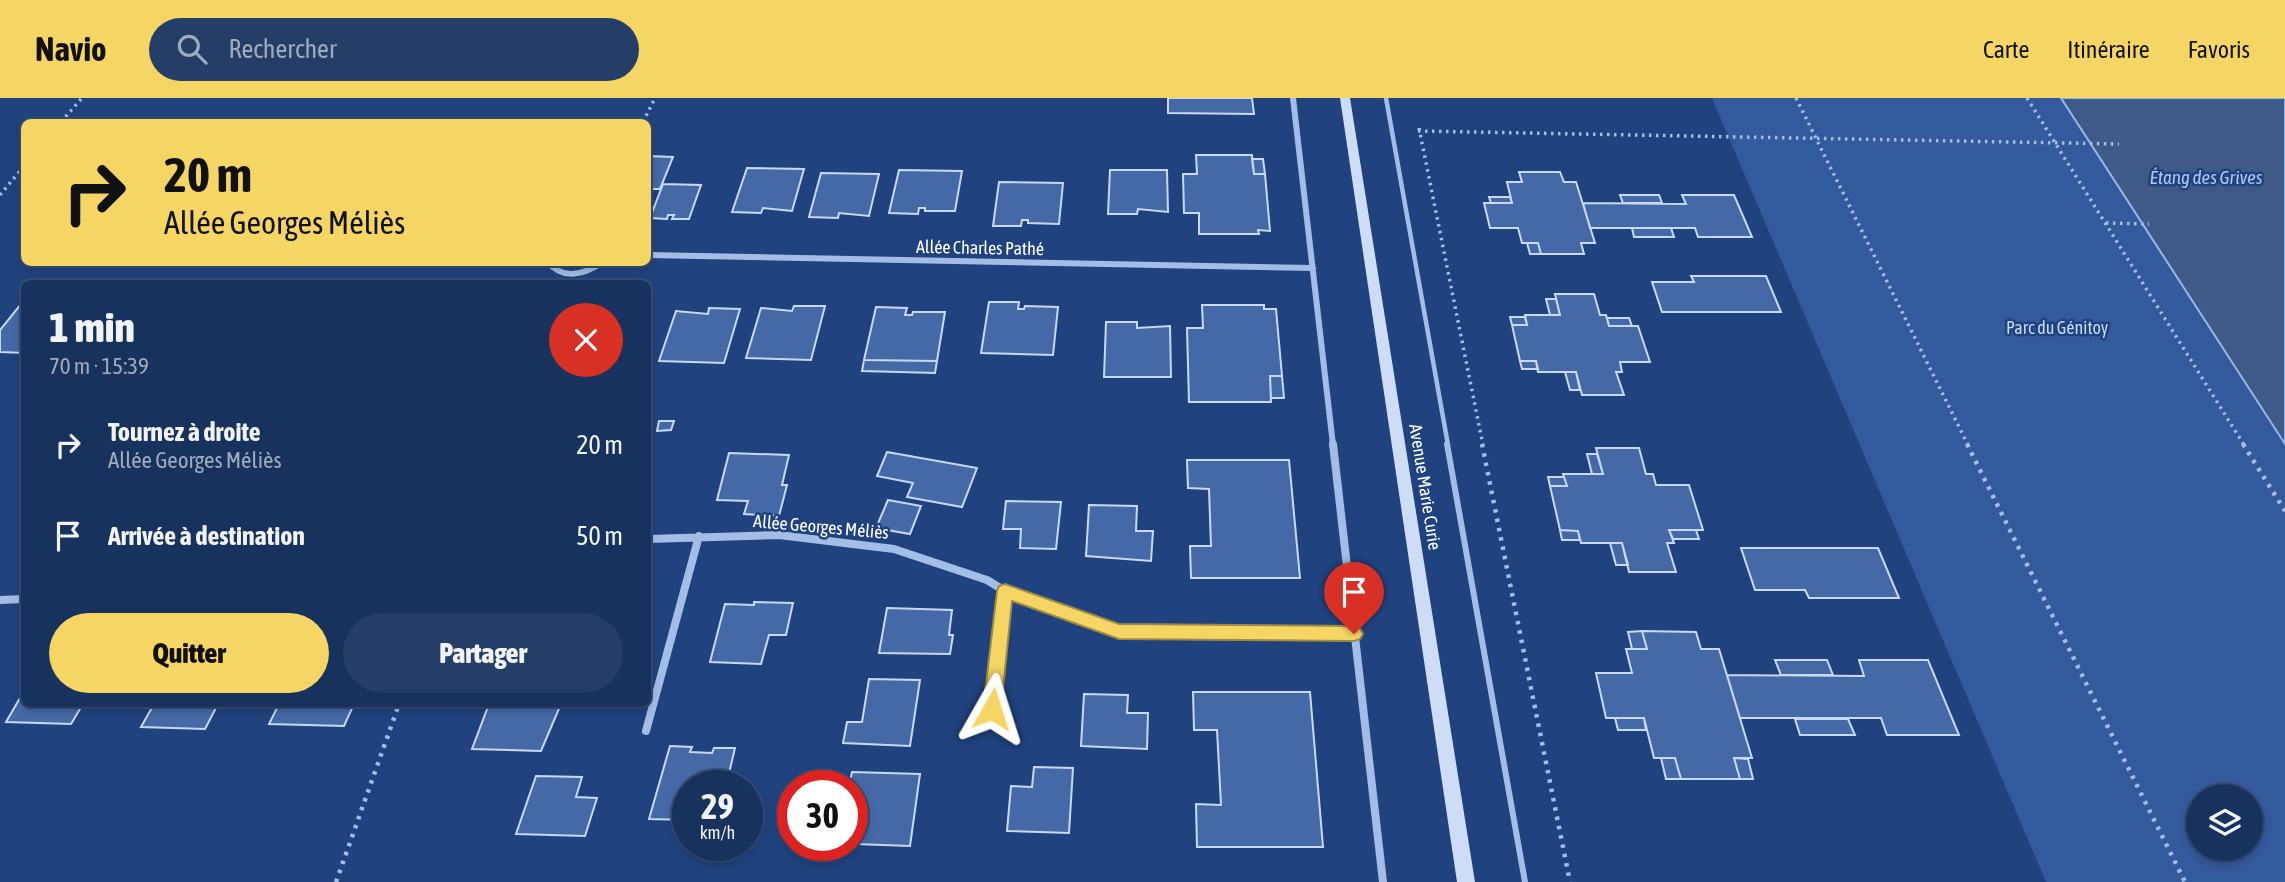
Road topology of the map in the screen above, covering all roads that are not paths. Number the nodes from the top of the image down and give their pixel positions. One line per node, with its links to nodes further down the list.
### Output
1 (1293, 98): 7 (street)
2 (1345, 98): 17 (main road, Avenue Marie Curie)
3 (1386, 98): 18 (lane)
4 (651, 255): 7 (street, Allée Charles Pathé)
5 (551, 266): 6 (street)
6 (596, 266)
7 (1313, 268): 13 (street)
8 (699, 536): 9 (street, Allée Georges Méliès); 10 (street, Allée Georges Méliès); 15 (street)
9 (651, 539)
10 (1005, 591): 13 (street, Allée Georges Méliès); 14 (street)
11 (21, 599): 12 (street)
12 (0, 600)
13 (1354, 634): 16 (street)
14 (992, 709)
15 (646, 731)
16 (1383, 882)
17 (1466, 882)
18 (1525, 882)

